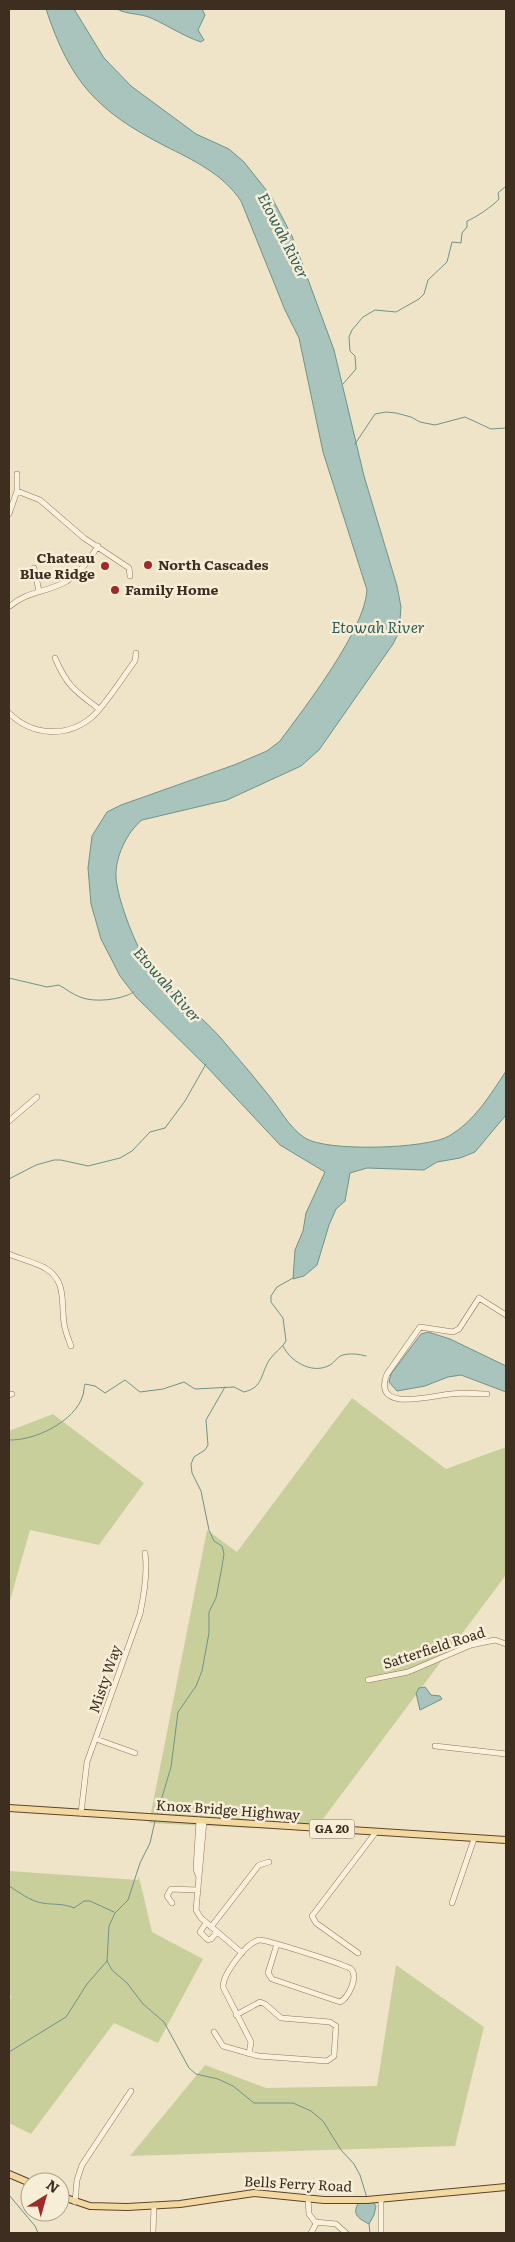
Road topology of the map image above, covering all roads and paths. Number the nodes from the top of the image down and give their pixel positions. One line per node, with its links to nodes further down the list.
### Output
1 (18, 474): 2 (street)
2 (17, 491): 3 (street); 4 (street)
3 (9, 514)
4 (98, 546): 6 (street); 7 (street)
5 (34, 568): 7 (street)
6 (130, 576)
7 (39, 591): 8 (street)
8 (10, 606)
9 (136, 654): 11 (street)
10 (55, 658): 11 (street)
11 (99, 709): 12 (street)
12 (9, 713)
13 (37, 1097): 14 (street)
14 (9, 1121)
15 (9, 1254): 17 (street)
16 (506, 1315): 18 (street)
17 (71, 1346)
18 (487, 1394)
19 (145, 1553): 22 (street, Misty Way)
20 (506, 1644): 21 (street, Satterfield Road)
21 (368, 1680)
22 (96, 1739): 24 (street); 27 (street, Misty Way)
23 (435, 1746): 25 (street)
24 (135, 1752)
25 (506, 1754)
26 (9, 1808): 27 (main road, Knox Bridge Highway / GA 20)
27 (81, 1813): 28 (main road, Knox Bridge Highway / GA 20)
28 (201, 1820): 29 (main road, Knox Bridge Highway / GA 20); 33 (street)
29 (376, 1832): 30 (main road, Knox Bridge Highway / GA 20); 41 (street)
30 (474, 1838): 31 (main road, Knox Bridge Highway / GA 20); 35 (street)
31 (506, 1840)
32 (269, 1862): 37 (street)
33 (197, 1890): 34 (street); 36 (street)
34 (172, 1903)
35 (452, 1903)
36 (206, 1922): 37 (street); 38 (street)
37 (211, 1927): 38 (street)
38 (217, 1932): 40 (street)
39 (277, 1944): 39 (street); 40 (street)
40 (242, 1953): 42 (street)
41 (358, 1953)
42 (236, 2015): 44 (street); 44 (street)
43 (214, 2032): 44 (street)
44 (250, 2054)
45 (131, 2091): 50 (street)
46 (506, 2187): 47 (main road, Bells Ferry Road)
47 (381, 2198): 48 (main road, Bells Ferry Road); 56 (street)
48 (308, 2199): 51 (main road, Bells Ferry Road); 52 (street)
49 (70, 2200): 50 (main road, Bells Ferry Road)
50 (76, 2202): 51 (main road, Bells Ferry Road)
51 (154, 2205): 53 (street)
52 (317, 2222): 54 (street); 55 (street)
53 (153, 2233)
54 (311, 2233)
55 (346, 2233)
56 (381, 2233)

